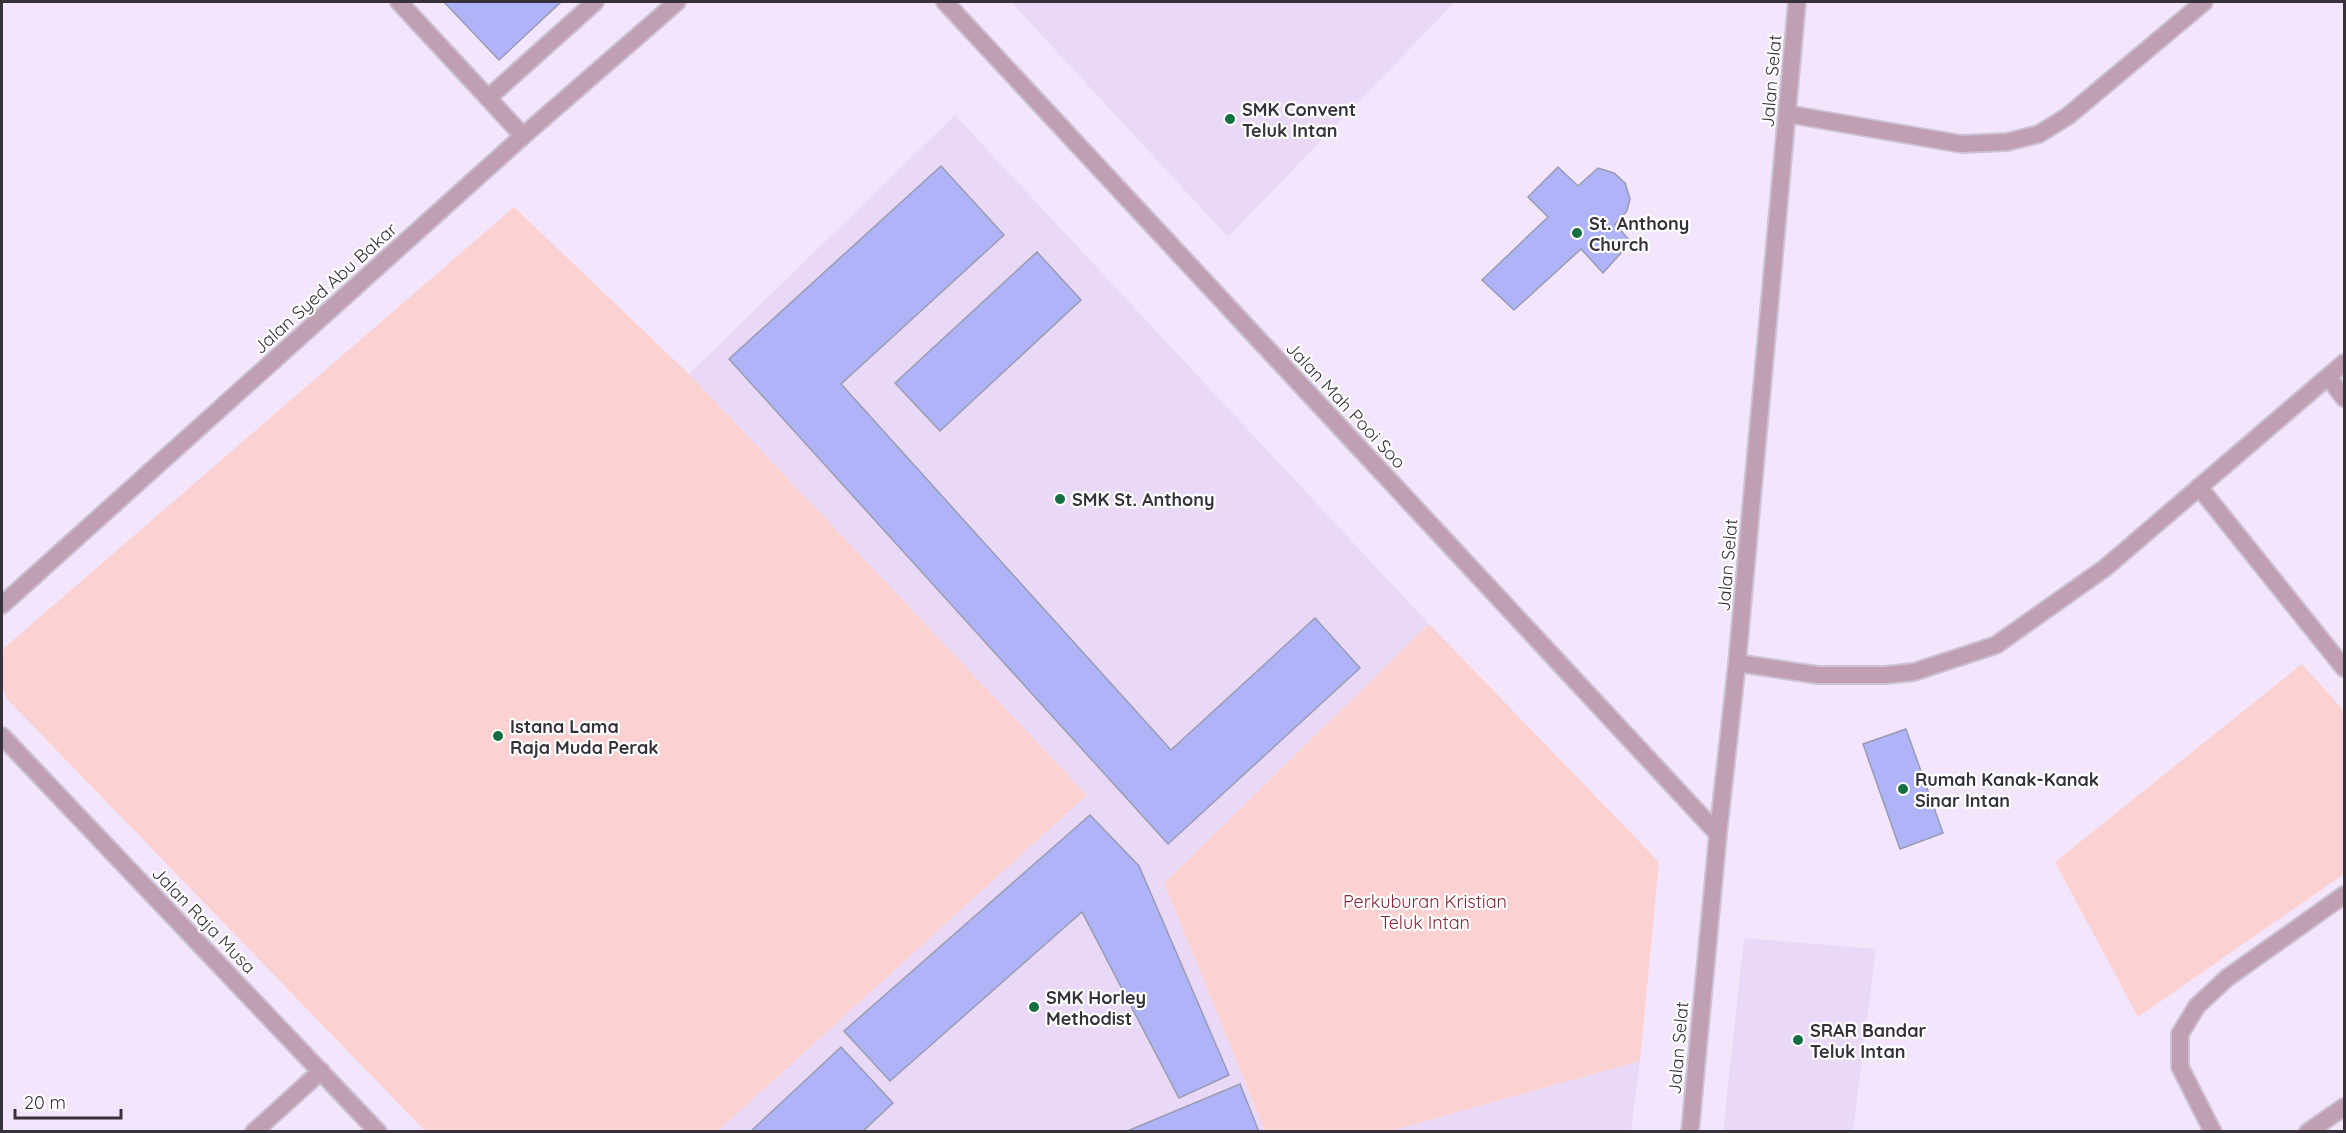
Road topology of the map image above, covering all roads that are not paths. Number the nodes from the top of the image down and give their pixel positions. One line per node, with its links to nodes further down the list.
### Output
1 (399, 2): 7 (street)
2 (595, 2): 7 (street)
3 (677, 2): 9 (street, Jalan Syed Abu Bakar)
4 (945, 2): 18 (street, Jalan Mah Pooi Soo)
5 (1797, 2): 8 (street, Jalan Selat)
6 (2204, 2): 8 (street)
7 (488, 98): 9 (street)
8 (1788, 114): 15 (street, Jalan Selat)
9 (523, 136): 14 (street, Jalan Syed Abu Bakar)
10 (2344, 363): 11 (street)
11 (2329, 378): 12 (street); 13 (street)
12 (2344, 398)
13 (2199, 487): 15 (street); 16 (street)
14 (2, 605)
15 (1737, 663): 18 (street, Jalan Selat)
16 (2344, 668)
17 (2, 736): 20 (street, Jalan Raja Musa)
18 (1718, 834): 24 (street, Jalan Selat)
19 (2344, 895): 25 (street)
20 (321, 1071): 22 (street); 23 (street, Jalan Raja Musa)
21 (2344, 1107): 26 (street)
22 (254, 1131)
23 (378, 1131)
24 (1690, 1131)
25 (2213, 1131)
26 (2308, 1131)

